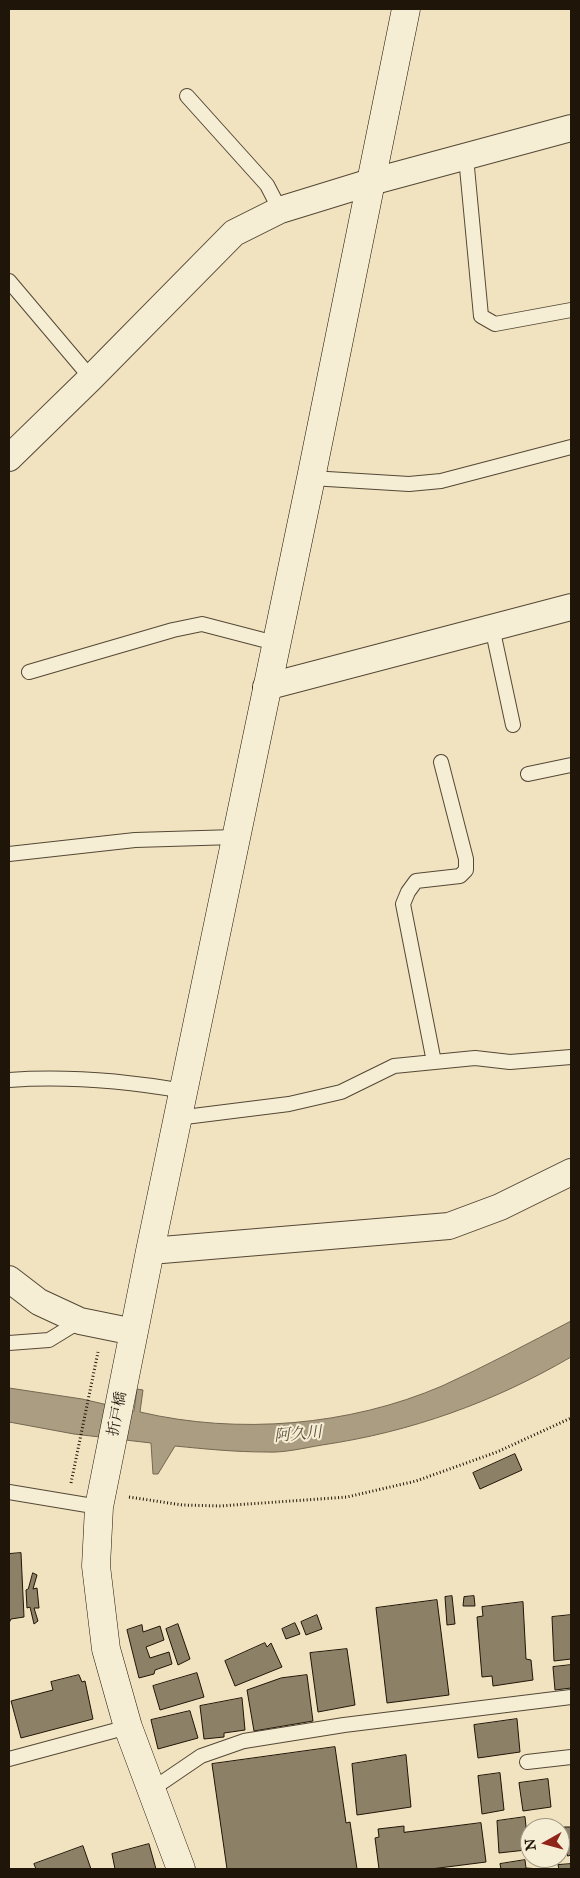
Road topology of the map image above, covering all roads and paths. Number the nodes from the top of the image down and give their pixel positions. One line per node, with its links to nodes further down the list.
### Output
1 (406, 9): 5 (street, 折戸橋)
2 (187, 96): 6 (lane)
3 (571, 128): 4 (street)
4 (466, 157): 5 (street); 8 (lane)
5 (371, 182): 6 (street); 12 (street, 折戸橋)
6 (280, 210): 9 (street)
7 (9, 281): 9 (lane)
8 (571, 310)
9 (91, 378): 11 (street)
10 (571, 447): 12 (lane)
11 (9, 458)
12 (311, 478): 15 (street, 折戸橋)
13 (571, 607): 14 (street)
14 (492, 627): 17 (street); 18 (lane)
15 (275, 642): 16 (lane); 17 (street, 折戸橋)
16 (28, 672)
17 (266, 687): 22 (street, 折戸橋)
18 (513, 725)
19 (441, 762): 25 (lane)
20 (571, 765): 21 (lane)
21 (528, 774)
22 (235, 837): 23 (lane); 27 (street, 折戸橋)
23 (9, 854)
24 (571, 1057): 25 (lane)
25 (434, 1062): 28 (lane)
26 (9, 1080): 27 (lane)
27 (183, 1091): 28 (street, 折戸橋)
28 (177, 1118): 30 (street, 折戸橋)
29 (571, 1172): 30 (street)
30 (150, 1251): 33 (street, 折戸橋)
31 (9, 1279): 32 (street)
32 (80, 1322): 33 (street); 34 (lane)
33 (133, 1339): 40 (street, 折戸橋)
34 (9, 1343)
35 (99, 1346): 37 (path)
36 (571, 1418): 40 (path)
37 (72, 1479)
38 (70, 1486): 40 (path)
39 (9, 1492): 40 (lane)
40 (102, 1495): 42 (street, 折戸橋)
41 (571, 1698): 46 (lane)
42 (128, 1727): 44 (lane); 46 (street, 折戸橋)
43 (571, 1757): 45 (lane)
44 (9, 1759)
45 (527, 1762)
46 (152, 1790): 47 (street, 折戸橋)
47 (181, 1869)

